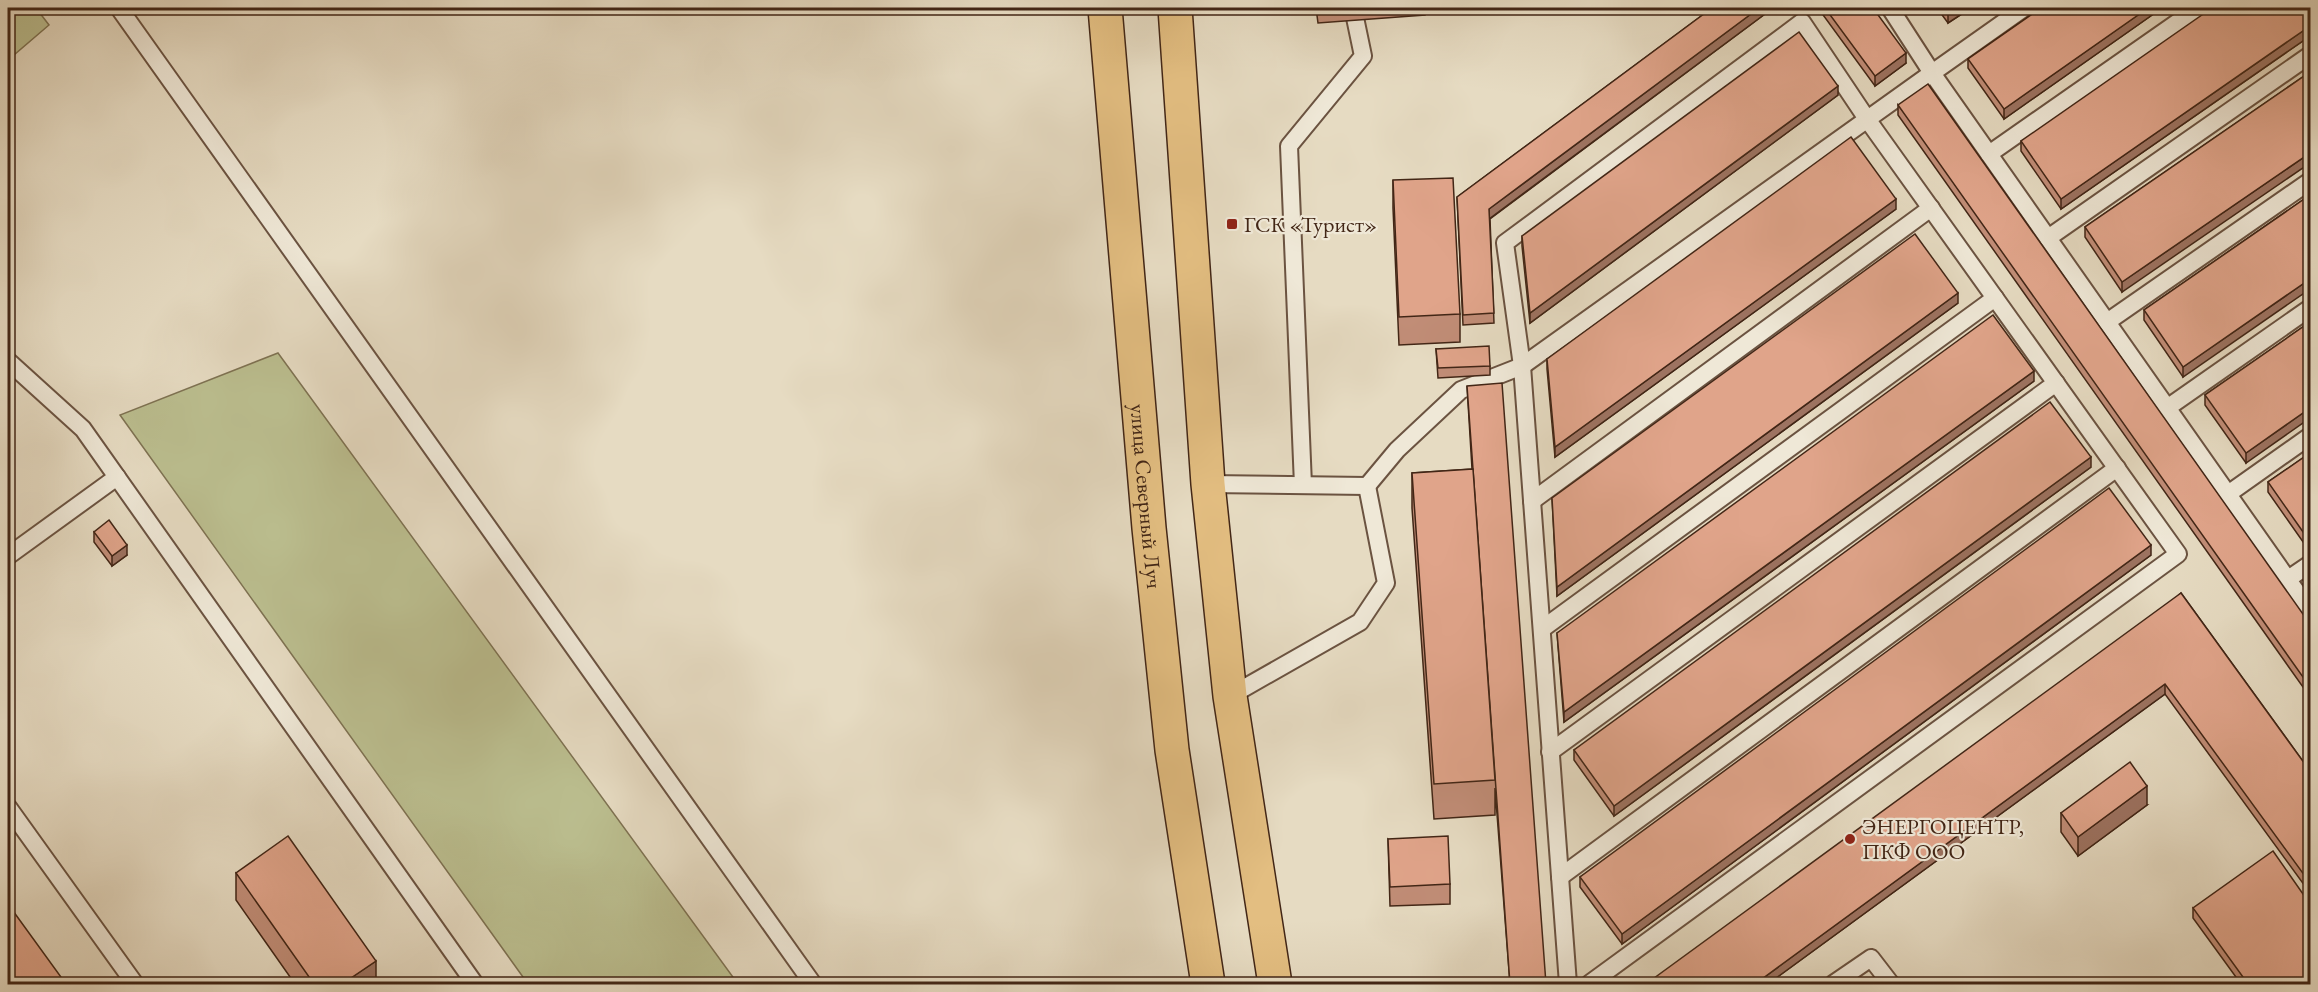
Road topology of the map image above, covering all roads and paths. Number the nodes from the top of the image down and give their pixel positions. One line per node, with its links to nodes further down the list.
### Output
1 (119, 8): 41 (lane)
2 (1106, 8): 42 (main road, улица Северный Луч)
3 (1175, 8): 25 (main road)
4 (1353, 8): 26 (lane)
5 (1890, 8): 9 (lane)
6 (2024, 8): 9 (lane)
7 (2198, 8): 11 (lane)
8 (2310, 55): 14 (lane)
9 (1932, 73): 10 (lane); 11 (lane)
10 (1867, 119): 13 (lane); 19 (lane); 19 (lane)
11 (1989, 154): 14 (lane)
12 (2310, 181): 17 (lane)
13 (1931, 208): 15 (lane); 29 (lane)
14 (2048, 238): 17 (lane)
15 (1995, 298): 20 (lane); 34 (lane)
16 (2310, 308): 21 (lane)
17 (2107, 322): 21 (lane)
18 (8, 361): 24 (lane)
19 (1522, 366): 27 (lane); 29 (lane)
20 (2056, 383): 23 (lane); 36 (lane)
21 (2167, 408): 28 (lane)
22 (2310, 436): 28 (lane)
23 (2117, 468): 38 (lane); 45 (lane)
24 (117, 477): 30 (lane); 40 (lane)
25 (1208, 484): 26 (lane); 35 (main road)
26 (1302, 485): 27 (lane)
27 (1367, 486): 35 (lane)
28 (2228, 494): 32 (lane)
29 (1532, 501): 34 (lane)
30 (8, 556)
31 (2310, 564): 32 (lane)
32 (2288, 579): 33 (lane)
33 (2310, 611)
34 (1542, 629): 36 (lane)
35 (1230, 696): 43 (main road)
36 (1550, 752): 38 (lane)
37 (8, 807): 39 (lane)
38 (1560, 877): 44 (lane)
39 (135, 984)
40 (475, 984)
41 (813, 984)
42 (1208, 984)
43 (1275, 984)
44 (1568, 984)
45 (1589, 984)
46 (1833, 984): 47 (lane)
47 (1891, 984)

